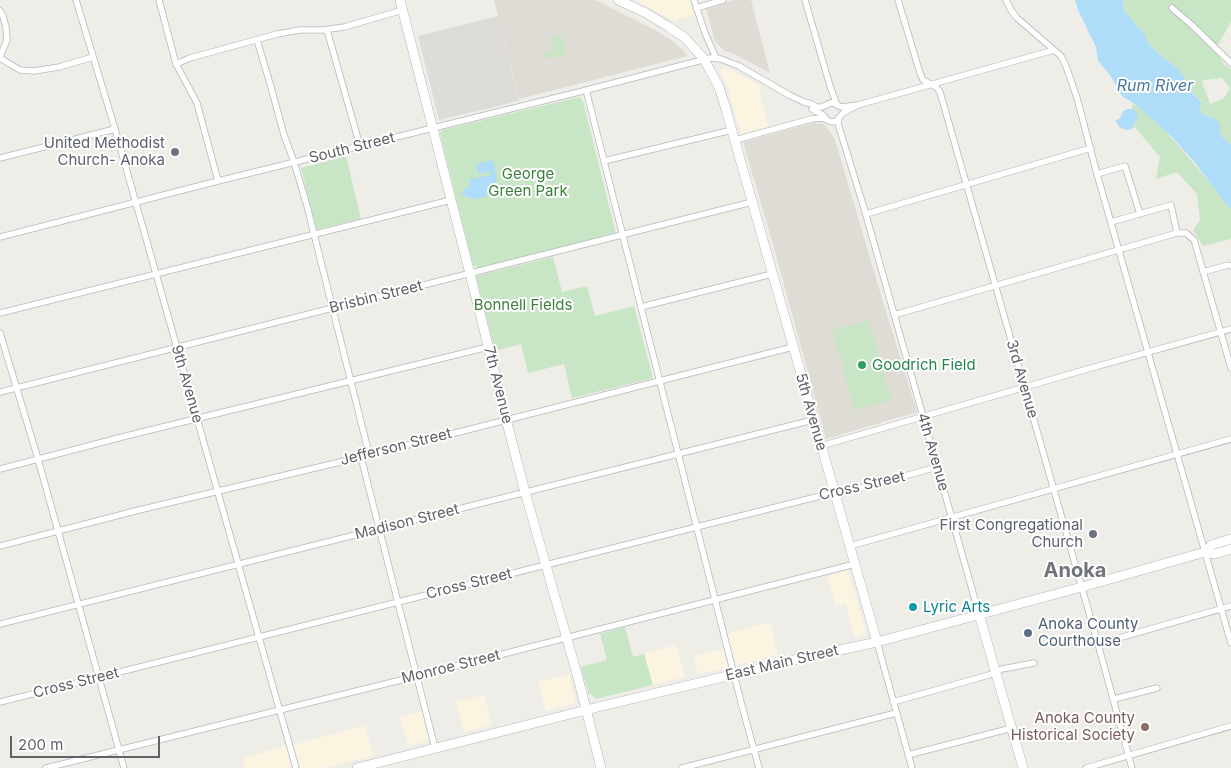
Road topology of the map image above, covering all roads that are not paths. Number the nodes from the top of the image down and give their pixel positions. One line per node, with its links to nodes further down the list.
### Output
1 (76, 0): 17 (street, 9th Avenue)
2 (159, 0): 22 (street)
3 (400, 0): 12 (main road, 7th Avenue)
4 (618, 0): 20 (main road, 5th Avenue)
5 (694, 0): 10 (street)
6 (723, 0): 10 (street)
7 (805, 0): 24 (street)
8 (898, 0): 23 (street, 3rd Avenue)
9 (1006, 0): 16 (street)
10 (696, 8): 19 (street)
11 (1172, 8): 21 (street)
12 (403, 10): 14 (street); 32 (main road, 7th Avenue)
13 (0, 11): 18 (street)
14 (327, 30): 15 (street); 37 (street)
15 (257, 40): 22 (street); 41 (street)
16 (1054, 50): 23 (street); 38 (street)
17 (93, 57): 18 (street); 33 (street, 9th Avenue)
18 (0, 58)
19 (716, 58): 20 (street, South Street); 26 (street, 4th Avenue)
20 (704, 59): 25 (street, South Street); 34 (main road, 5th Avenue)
21 (1231, 63)
22 (176, 64): 43 (street)
23 (932, 85): 29 (street); 44 (street, 3rd Avenue)
24 (830, 86): 27 (street); 28 (street)
25 (586, 90): 32 (street, South Street); 40 (street)
26 (804, 102): 27 (street); 31 (street, 4th Avenue)
27 (827, 105): 28 (street); 31 (street)
28 (838, 105): 29 (street); 30 (street)
29 (858, 106): 30 (street)
30 (840, 117): 31 (street); 35 (street, 4th Avenue)
31 (826, 119): 35 (street, 4th Avenue); 36 (street)
32 (433, 127): 37 (street, South Street); 45 (main road, 7th Avenue)
33 (115, 130): 39 (street); 47 (street, 9th Avenue)
34 (732, 130): 36 (main road, 5th Avenue); 40 (street)
35 (842, 136): 48 (street, 4th Avenue)
36 (735, 140): 46 (main road, 5th Avenue)
37 (360, 146): 41 (street, South Street)
38 (1091, 148): 42 (street); 44 (street)
39 (0, 158)
40 (604, 161): 52 (street)
41 (294, 162): 43 (street, South Street); 51 (street)
42 (1097, 174): 49 (street); 50 (street)
43 (218, 181): 47 (street, South Street)
44 (967, 185): 48 (street); 61 (street, 3rd Avenue)
45 (451, 200): 51 (street); 58 (main road, 7th Avenue)
46 (752, 202): 52 (street, Brisbin Street); 59 (main road, 5th Avenue)
47 (135, 203): 54 (street, South Street); 60 (street, 9th Avenue)
48 (866, 214): 65 (street, 4th Avenue)
49 (1140, 214): 50 (street); 53 (street)
50 (1111, 222): 55 (street)
51 (313, 234): 60 (street); 63 (street)
52 (622, 234): 58 (street, Brisbin Street); 62 (street)
53 (1177, 234): 55 (street); 57 (street)
54 (0, 237)
55 (1119, 250): 61 (street); 72 (street)
56 (1231, 266): 57 (street)
57 (1203, 272): 67 (street)
58 (470, 274): 63 (street, Brisbin Street); 69 (main road, 7th Avenue)
59 (772, 274): 62 (street); 71 (main road, 5th Avenue)
60 (155, 275): 64 (street); 70 (street, 9th Avenue)
61 (995, 286): 65 (street); 76 (street, 3rd Avenue)
62 (641, 307): 75 (street)
63 (333, 308): 70 (street, Brisbin Street); 74 (street)
64 (0, 313)
65 (894, 315): 79 (street, 4th Avenue)
66 (1231, 329): 67 (street)
67 (1221, 332): 72 (street); 73 (street)
68 (0, 333): 77 (street)
69 (488, 346): 74 (street); 81 (main road, 7th Avenue)
70 (177, 347): 77 (street, Brisbin Street); 80 (street, 9th Avenue)
71 (793, 347): 75 (street, Jefferson Street); 82 (main road, 5th Avenue)
72 (1148, 352): 76 (street); 87 (street)
73 (1231, 368)
74 (350, 381): 80 (street); 85 (street)
75 (660, 381): 81 (street, Jefferson Street); 86 (street)
76 (1024, 387): 79 (street); 92 (street, 3rd Avenue)
77 (16, 388): 78 (street, Brisbin Street); 89 (street)
78 (0, 392)
79 (923, 417): 84 (street); 90 (street, 4th Avenue)
80 (197, 419): 89 (street); 93 (street, 9th Avenue)
81 (506, 419): 85 (street, Jefferson Street); 94 (main road, 7th Avenue)
82 (814, 420): 84 (main road, 5th Avenue); 86 (street, Madison Street)
83 (1231, 439): 87 (street)
84 (821, 446): 95 (main road, 5th Avenue)
85 (369, 454): 88 (street, Jefferson Street)
86 (678, 454): 94 (street, Madison Street); 97 (street)
87 (1177, 454): 92 (street); 104 (street)
88 (361, 457): 93 (street, Jefferson Street); 98 (street)
89 (38, 459): 91 (street); 99 (street)
90 (937, 466): 95 (street, Cross Street); 96 (street, 4th Avenue)
91 (0, 469)
92 (1054, 489): 96 (street); 108 (street, 3rd Avenue)
93 (217, 492): 99 (street, Jefferson Street); 107 (street, 9th Avenue)
94 (525, 492): 98 (street, Madison Street); 105 (main road, 7th Avenue)
95 (835, 494): 97 (street, Cross Street); 102 (main road, 5th Avenue)
96 (952, 517): 102 (street); 114 (street, 4th Avenue)
97 (696, 526): 105 (street, Cross Street); 109 (street)
98 (380, 529): 107 (street, Madison Street); 110 (street)
99 (58, 531): 101 (street, Jefferson Street); 111 (street)
100 (1231, 539): 104 (main road, East Main Street)
101 (0, 546)
102 (850, 546): 106 (main road, 5th Avenue)
103 (1231, 549): 104 (main road, East Main Street)
104 (1206, 552): 108 (main road, East Main Street); 113 (street)
105 (546, 564): 110 (street, Cross Street); 117 (main road, 7th Avenue)
106 (855, 564): 109 (street, Monroe Street); 118 (main road, 5th Avenue)
107 (238, 565): 111 (street, Madison Street); 116 (street, 9th Avenue)
108 (1082, 587): 114 (main road, East Main Street); 120 (street, 3rd Avenue)
109 (716, 600): 117 (street, Monroe Street); 123 (street)
110 (398, 602): 116 (street, Cross Street); 124 (street)
111 (78, 604): 115 (street, Madison Street); 125 (street)
112 (1231, 606): 113 (street)
113 (1221, 609): 119 (street); 120 (street)
114 (979, 614): 118 (main road, East Main Street); 122 (main road, 4th Avenue)
115 (0, 624)
116 (258, 636): 125 (street, Cross Street); 130 (street, 9th Avenue)
117 (566, 638): 124 (street, Monroe Street); 131 (main road, 7th Avenue)
118 (877, 642): 123 (main road, East Main Street); 129 (street, 5th Avenue)
119 (1231, 643)
120 (1098, 644): 127 (street, 3rd Avenue)
121 (1034, 663): 122 (street)
122 (996, 673): 129 (street); 134 (main road, 4th Avenue)
123 (734, 674): 131 (main road, East Main Street); 137 (street)
124 (417, 676): 130 (street, Monroe Street); 135 (street)
125 (98, 677): 128 (street, Cross Street); 136 (street)
126 (1157, 688): 127 (street)
127 (1114, 699): 139 (street, 3rd Avenue)
128 (0, 702)
129 (893, 702): 132 (street, 5th Avenue)
130 (280, 710): 136 (street, Monroe Street); 143 (street, 9th Avenue)
131 (586, 710): 135 (main road, East Main Street); 145 (main road, 7th Avenue)
132 (896, 713): 137 (street); 138 (street, 5th Avenue)
133 (1231, 726): 139 (street)
134 (1012, 728): 138 (street); 149 (main road, 4th Avenue)
135 (435, 748): 140 (main road, East Main Street)
136 (119, 750): 141 (street, Monroe Street); 142 (street)
137 (754, 750): 146 (street); 147 (street)
138 (908, 755): 148 (street, 5th Avenue)
139 (1129, 756): 150 (street); 151 (street, 3rd Avenue)
140 (370, 766): 144 (main road, East Main Street)
141 (46, 768)
142 (124, 768)
143 (296, 768)
144 (357, 768)
145 (601, 768)
146 (682, 768)
147 (759, 768)
148 (912, 768)
149 (1023, 768)
150 (1086, 768)
151 (1132, 768)

